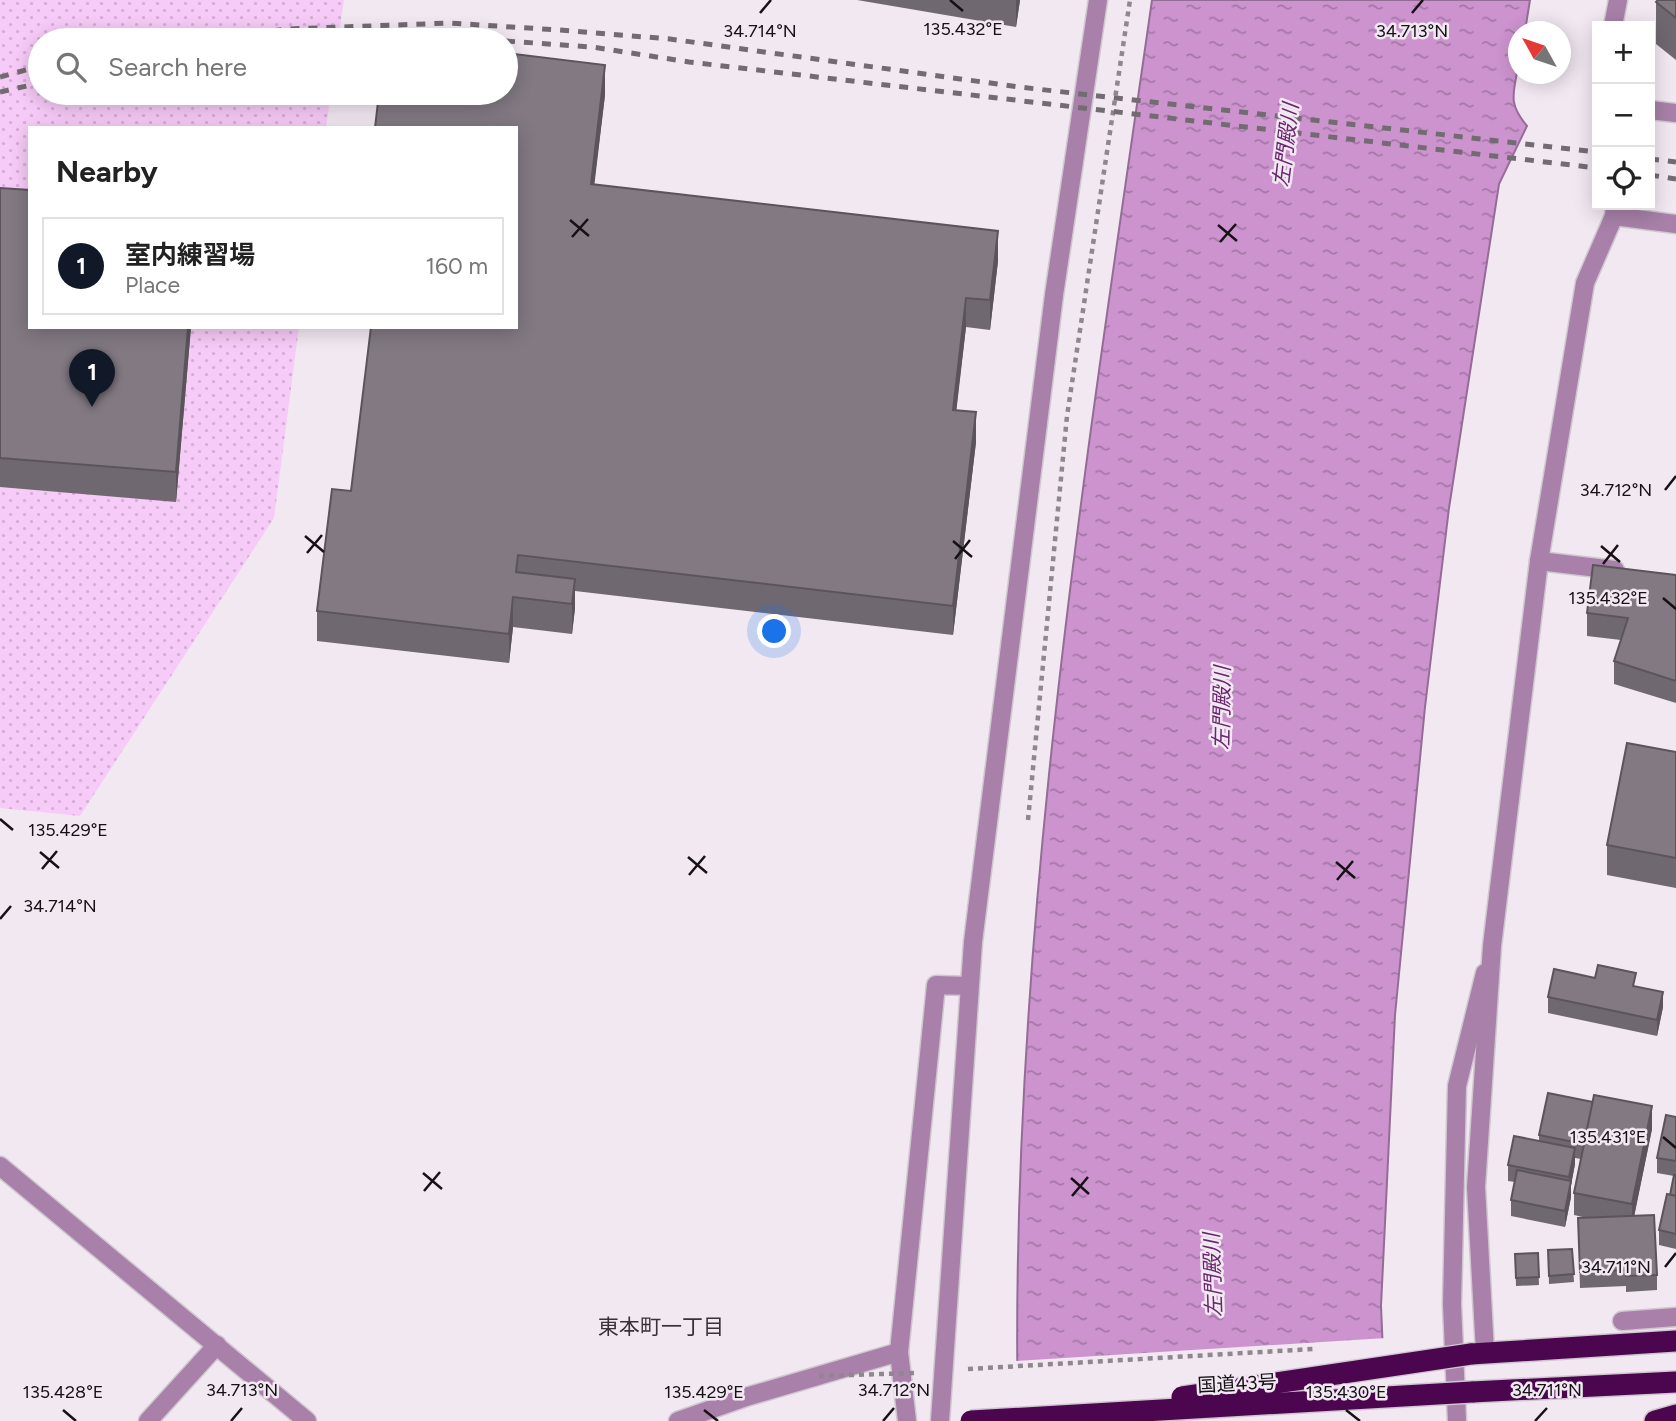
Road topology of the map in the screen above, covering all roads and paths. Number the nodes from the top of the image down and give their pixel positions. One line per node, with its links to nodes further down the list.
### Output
1 (1098, 0): 13 (street)
2 (1130, 0): 11 (path)
3 (1618, 0): 4 (street)
4 (1614, 21)
5 (1655, 111): 6 (street)
6 (1676, 113)
7 (1614, 210): 8 (street); 9 (street)
8 (1676, 224)
9 (1539, 561): 10 (street); 12 (street)
10 (1635, 572)
11 (1028, 820)
12 (1492, 946): 21 (street); 34 (street)
13 (970, 986): 20 (street); 32 (street)
14 (0, 1166): 18 (street)
15 (1676, 1317): 16 (street)
16 (1622, 1321)
17 (1676, 1341): 21 (highway)
18 (217, 1345): 28 (street); 29 (street)
19 (1317, 1349): 22 (path, bridge)
20 (899, 1352): 24 (street); 31 (street)
21 (1478, 1353): 27 (highway, bridge)
22 (968, 1369)
23 (914, 1373): 24 (path, bridge)
24 (819, 1376): 30 (street)
25 (1676, 1382): 27 (highway, 国道43号, bridge)
26 (1676, 1415): 35 (highway)
27 (1045, 1417): 33 (highway, 国道43号, bridge)
28 (148, 1421)
29 (307, 1421)
30 (678, 1421)
31 (906, 1421)
32 (940, 1421)
33 (969, 1421)
34 (1457, 1421)
35 (1655, 1421)

